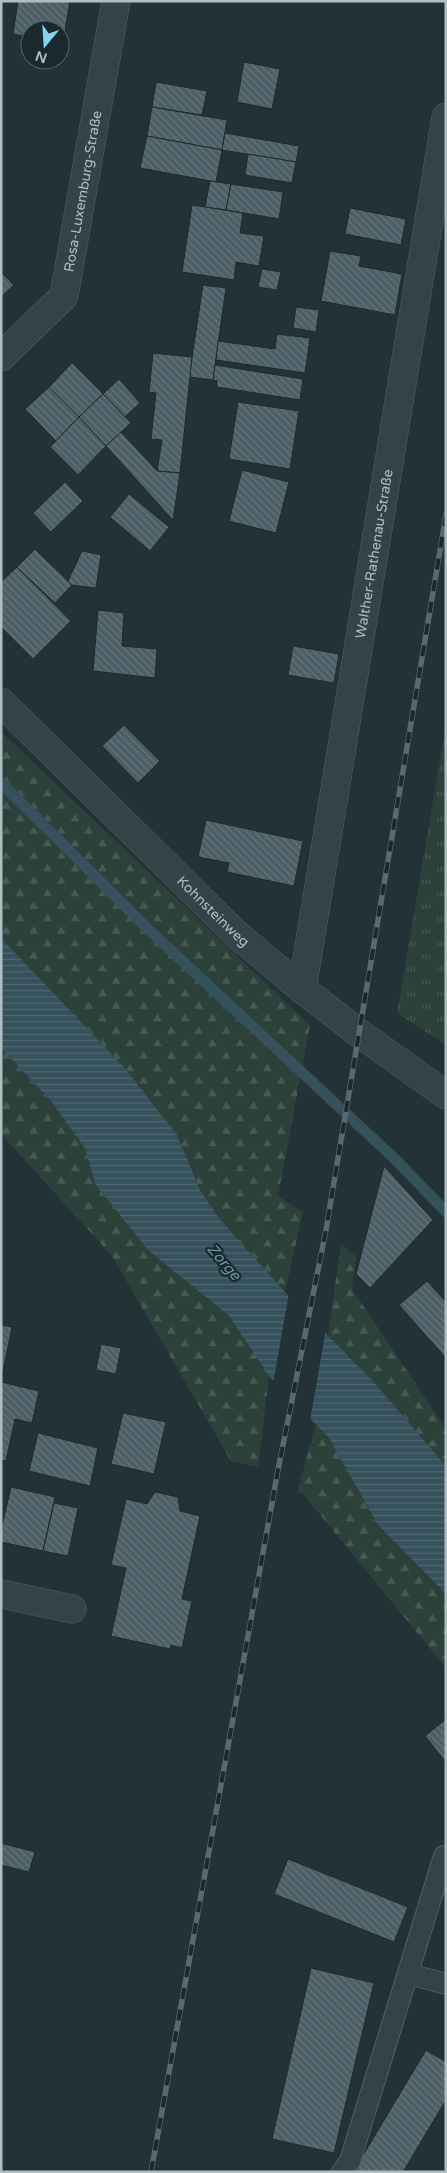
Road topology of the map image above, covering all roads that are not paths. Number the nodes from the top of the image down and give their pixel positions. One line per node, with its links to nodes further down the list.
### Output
1 (116, 1): 3 (street, Rosa-Luxemburg-Straße)
2 (446, 117): 5 (street, Walther-Rathenau-Straße)
3 (1, 357)
4 (1, 702): 5 (street, Kohnsteinweg)
5 (302, 989): 6 (street, Kohnsteinweg)
6 (446, 1094)
7 (1, 1594): 8 (street)
8 (72, 1609)
9 (444, 1856): 10 (lane)
10 (409, 1974): 11 (lane); 12 (lane)
11 (446, 1984)
12 (342, 2172)

